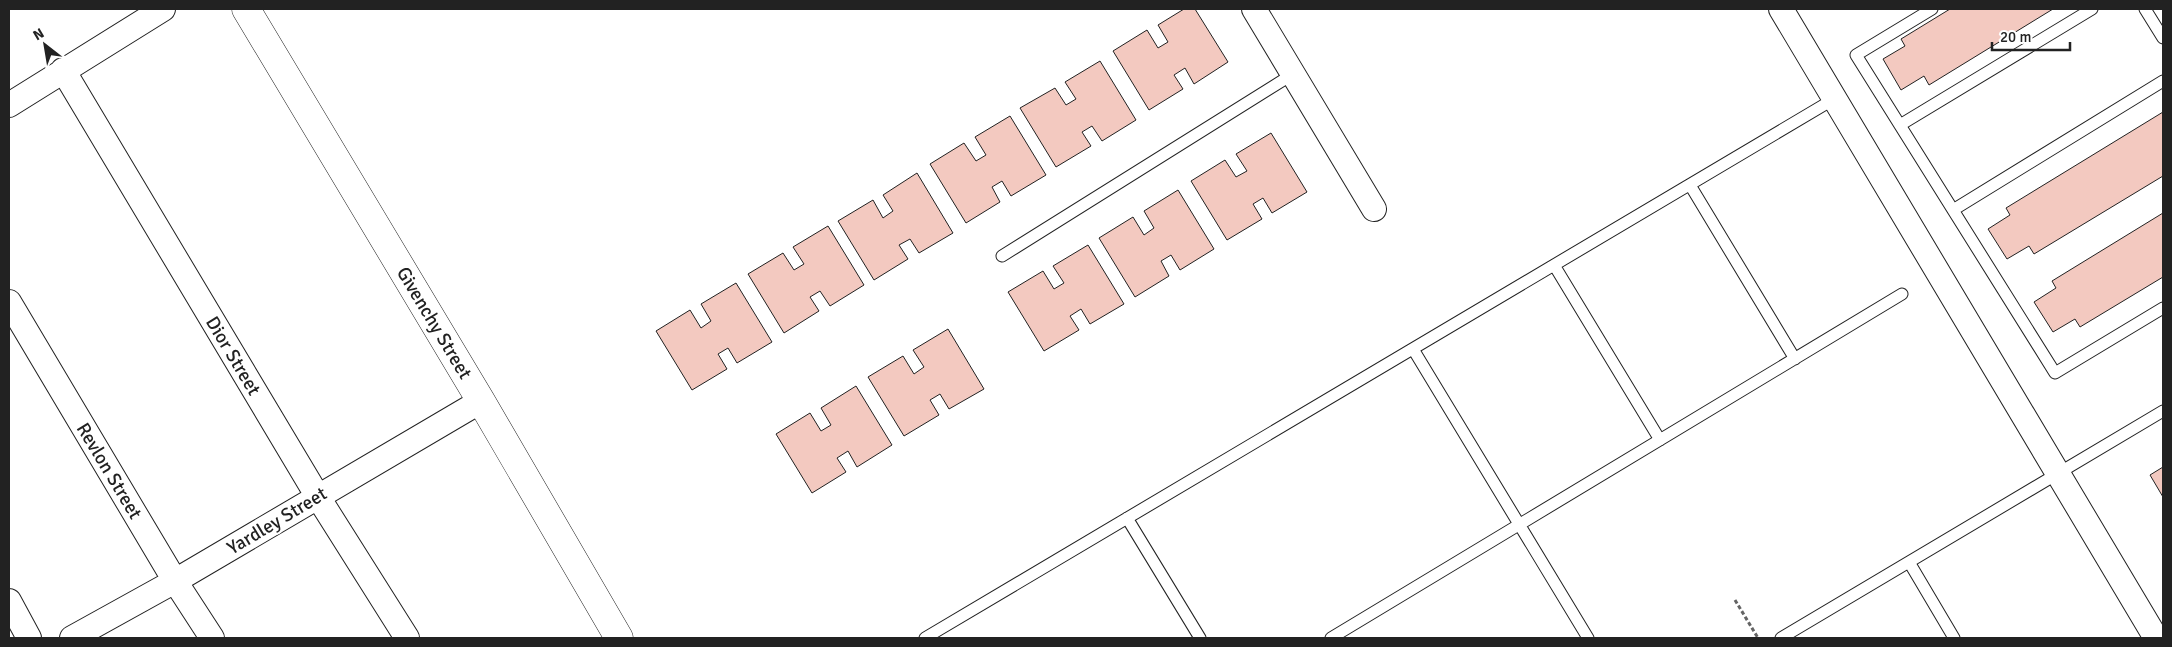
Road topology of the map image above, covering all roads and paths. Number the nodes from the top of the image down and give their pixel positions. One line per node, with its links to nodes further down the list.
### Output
1 (163, 9): 9 (street)
2 (246, 9): 25 (street, Givenchy Street)
3 (1254, 9): 10 (street)
4 (1781, 9): 12 (street)
5 (1932, 9): 14 (lane)
6 (2092, 9): 14 (lane)
7 (2145, 9): 8 (lane)
8 (2163, 38)
9 (62, 70): 13 (street); 29 (street, Dior Street)
10 (1293, 74): 16 (street); 18 (lane)
11 (2163, 80): 17 (lane)
12 (1834, 99): 15 (lane); 28 (street)
13 (9, 105)
14 (1900, 125): 17 (lane)
15 (1690, 185): 19 (lane); 24 (lane)
16 (1374, 209)
17 (1953, 210): 22 (lane)
18 (1002, 256)
19 (1554, 265): 23 (lane); 27 (lane)
20 (1902, 294): 24 (lane)
21 (9, 302): 33 (street, Revlon Street)
22 (2163, 308)
23 (1414, 349): 30 (lane); 31 (lane)
24 (1795, 359): 27 (lane)
25 (481, 401): 29 (street, Yardley Street); 40 (street, Givenchy Street)
26 (2163, 411): 28 (lane)
27 (1660, 440): 31 (lane)
28 (2058, 474): 32 (lane); 48 (street)
29 (318, 497): 33 (street, Yardley Street); 39 (street, Dior Street)
30 (1127, 518): 41 (lane); 42 (lane)
31 (1520, 525): 43 (lane); 44 (lane)
32 (1909, 562): 46 (lane); 47 (lane)
33 (175, 581): 37 (street, Yardley Street); 38 (street, Revlon Street)
34 (1735, 600): 45 (path)
35 (9, 602): 36 (street)
36 (29, 638)
37 (72, 638)
38 (212, 638)
39 (407, 638)
40 (620, 638)
41 (925, 638)
42 (1200, 638)
43 (1331, 638)
44 (1588, 638)
45 (1758, 638)
46 (1781, 638)
47 (1954, 638)
48 (2156, 638)

